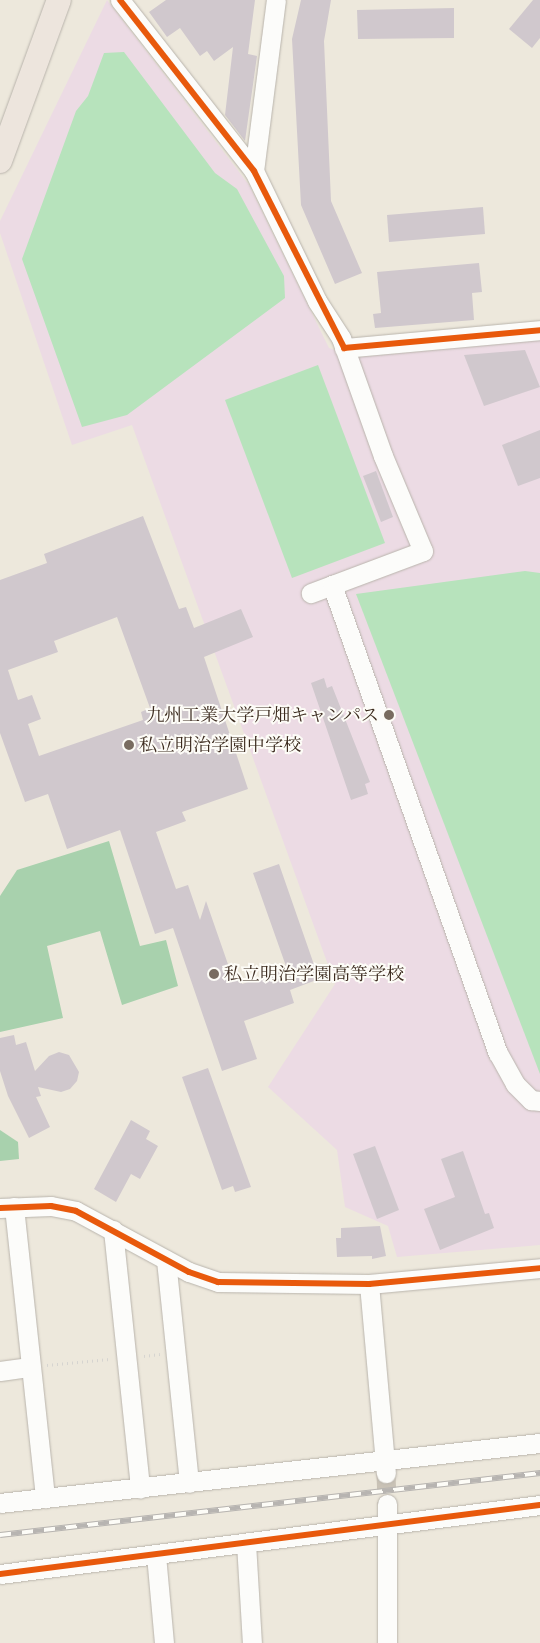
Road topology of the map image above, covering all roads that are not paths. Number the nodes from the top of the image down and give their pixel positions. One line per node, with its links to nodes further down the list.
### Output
1 (59, 0): 4 (main road)
2 (120, 0): 5 (street)
3 (276, 0): 5 (street)
4 (0, 161)
5 (254, 171): 7 (street)
6 (540, 330): 7 (street)
7 (344, 348): 8 (street)
8 (332, 585): 9 (street); 10 (street)
9 (311, 593)
10 (540, 1101)
11 (7, 1208): 12 (street); 16 (street)
12 (113, 1230): 13 (street); 21 (street)
13 (166, 1260): 15 (street); 20 (street)
14 (540, 1268): 15 (street)
15 (369, 1284): 19 (street)
16 (30, 1367): 17 (street); 22 (street)
17 (0, 1371)
18 (540, 1443): 19 (street)
19 (385, 1466): 20 (street)
20 (189, 1483): 21 (street)
21 (140, 1489): 22 (street)
22 (45, 1498): 23 (street)
23 (0, 1503)
24 (387, 1504): 26 (street)
25 (540, 1505): 26 (street)
26 (388, 1525): 27 (street); 32 (street)
27 (246, 1543): 28 (street); 31 (street)
28 (156, 1555): 29 (street); 30 (street)
29 (0, 1574)
30 (164, 1643)
31 (252, 1643)
32 (387, 1643)

